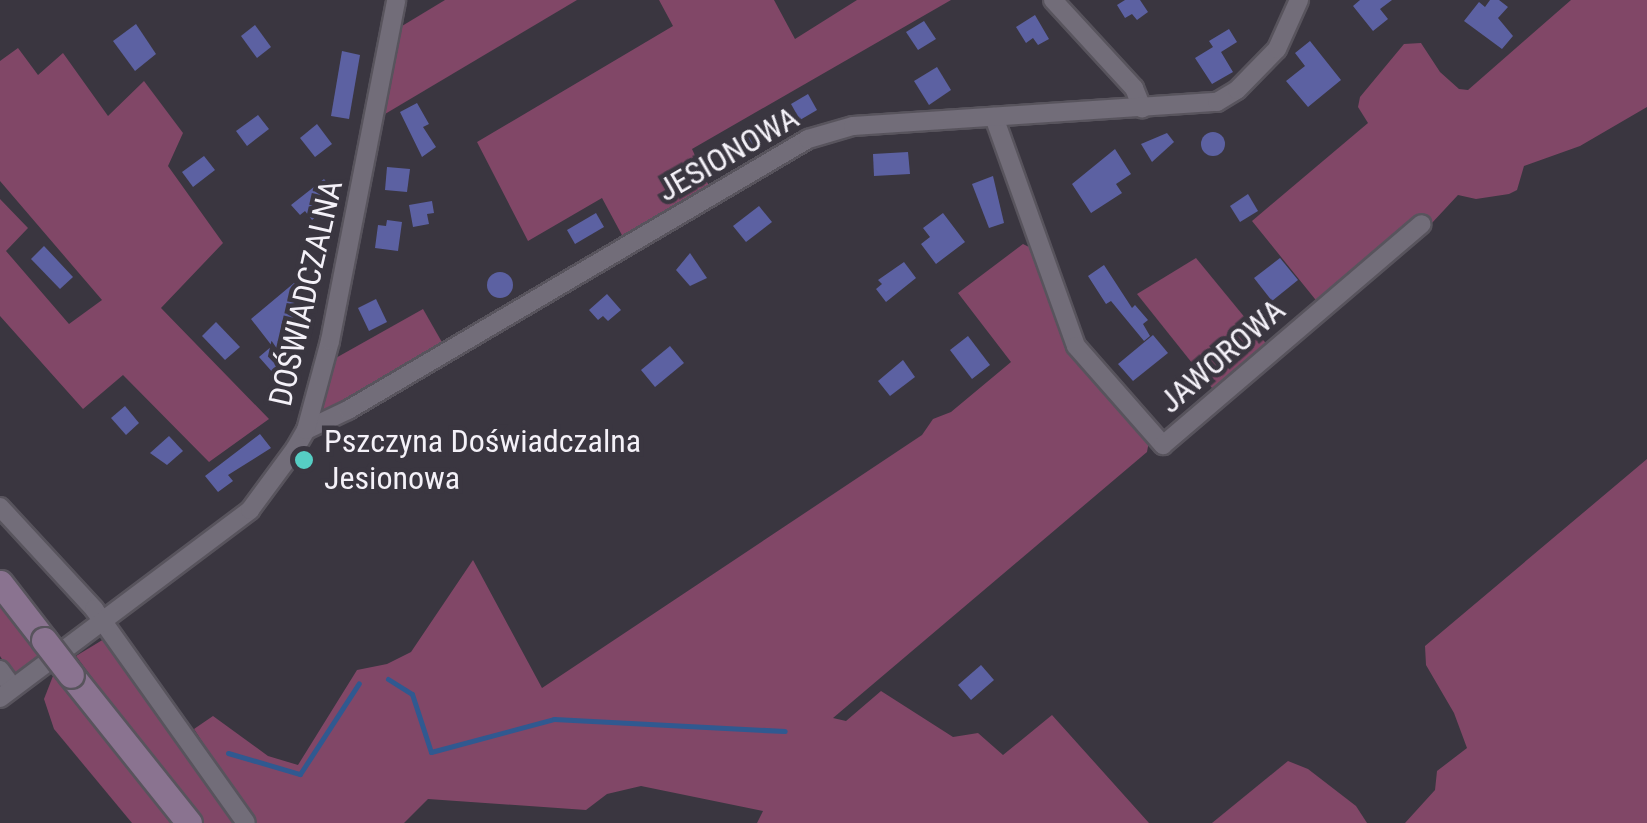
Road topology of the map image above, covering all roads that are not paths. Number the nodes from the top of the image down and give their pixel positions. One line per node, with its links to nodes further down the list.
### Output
1 (396, 0): 7 (street, DOŚWIADCZALNA)
2 (1053, 0): 4 (street)
3 (1300, 0): 4 (street, JESIONOWA)
4 (1142, 108): 5 (street, JESIONOWA)
5 (994, 117): 6 (street, JAWOROWA); 7 (street, JESIONOWA)
6 (1422, 224)
7 (306, 430): 10 (street, DOŚWIADCZALNA)
8 (0, 507): 10 (street)
9 (0, 583): 13 (main road, bridge)
10 (104, 622): 12 (street, DOŚWIADCZALNA); 14 (street)
11 (0, 670): 12 (street)
12 (7, 693)
13 (189, 823)
14 (246, 823)

